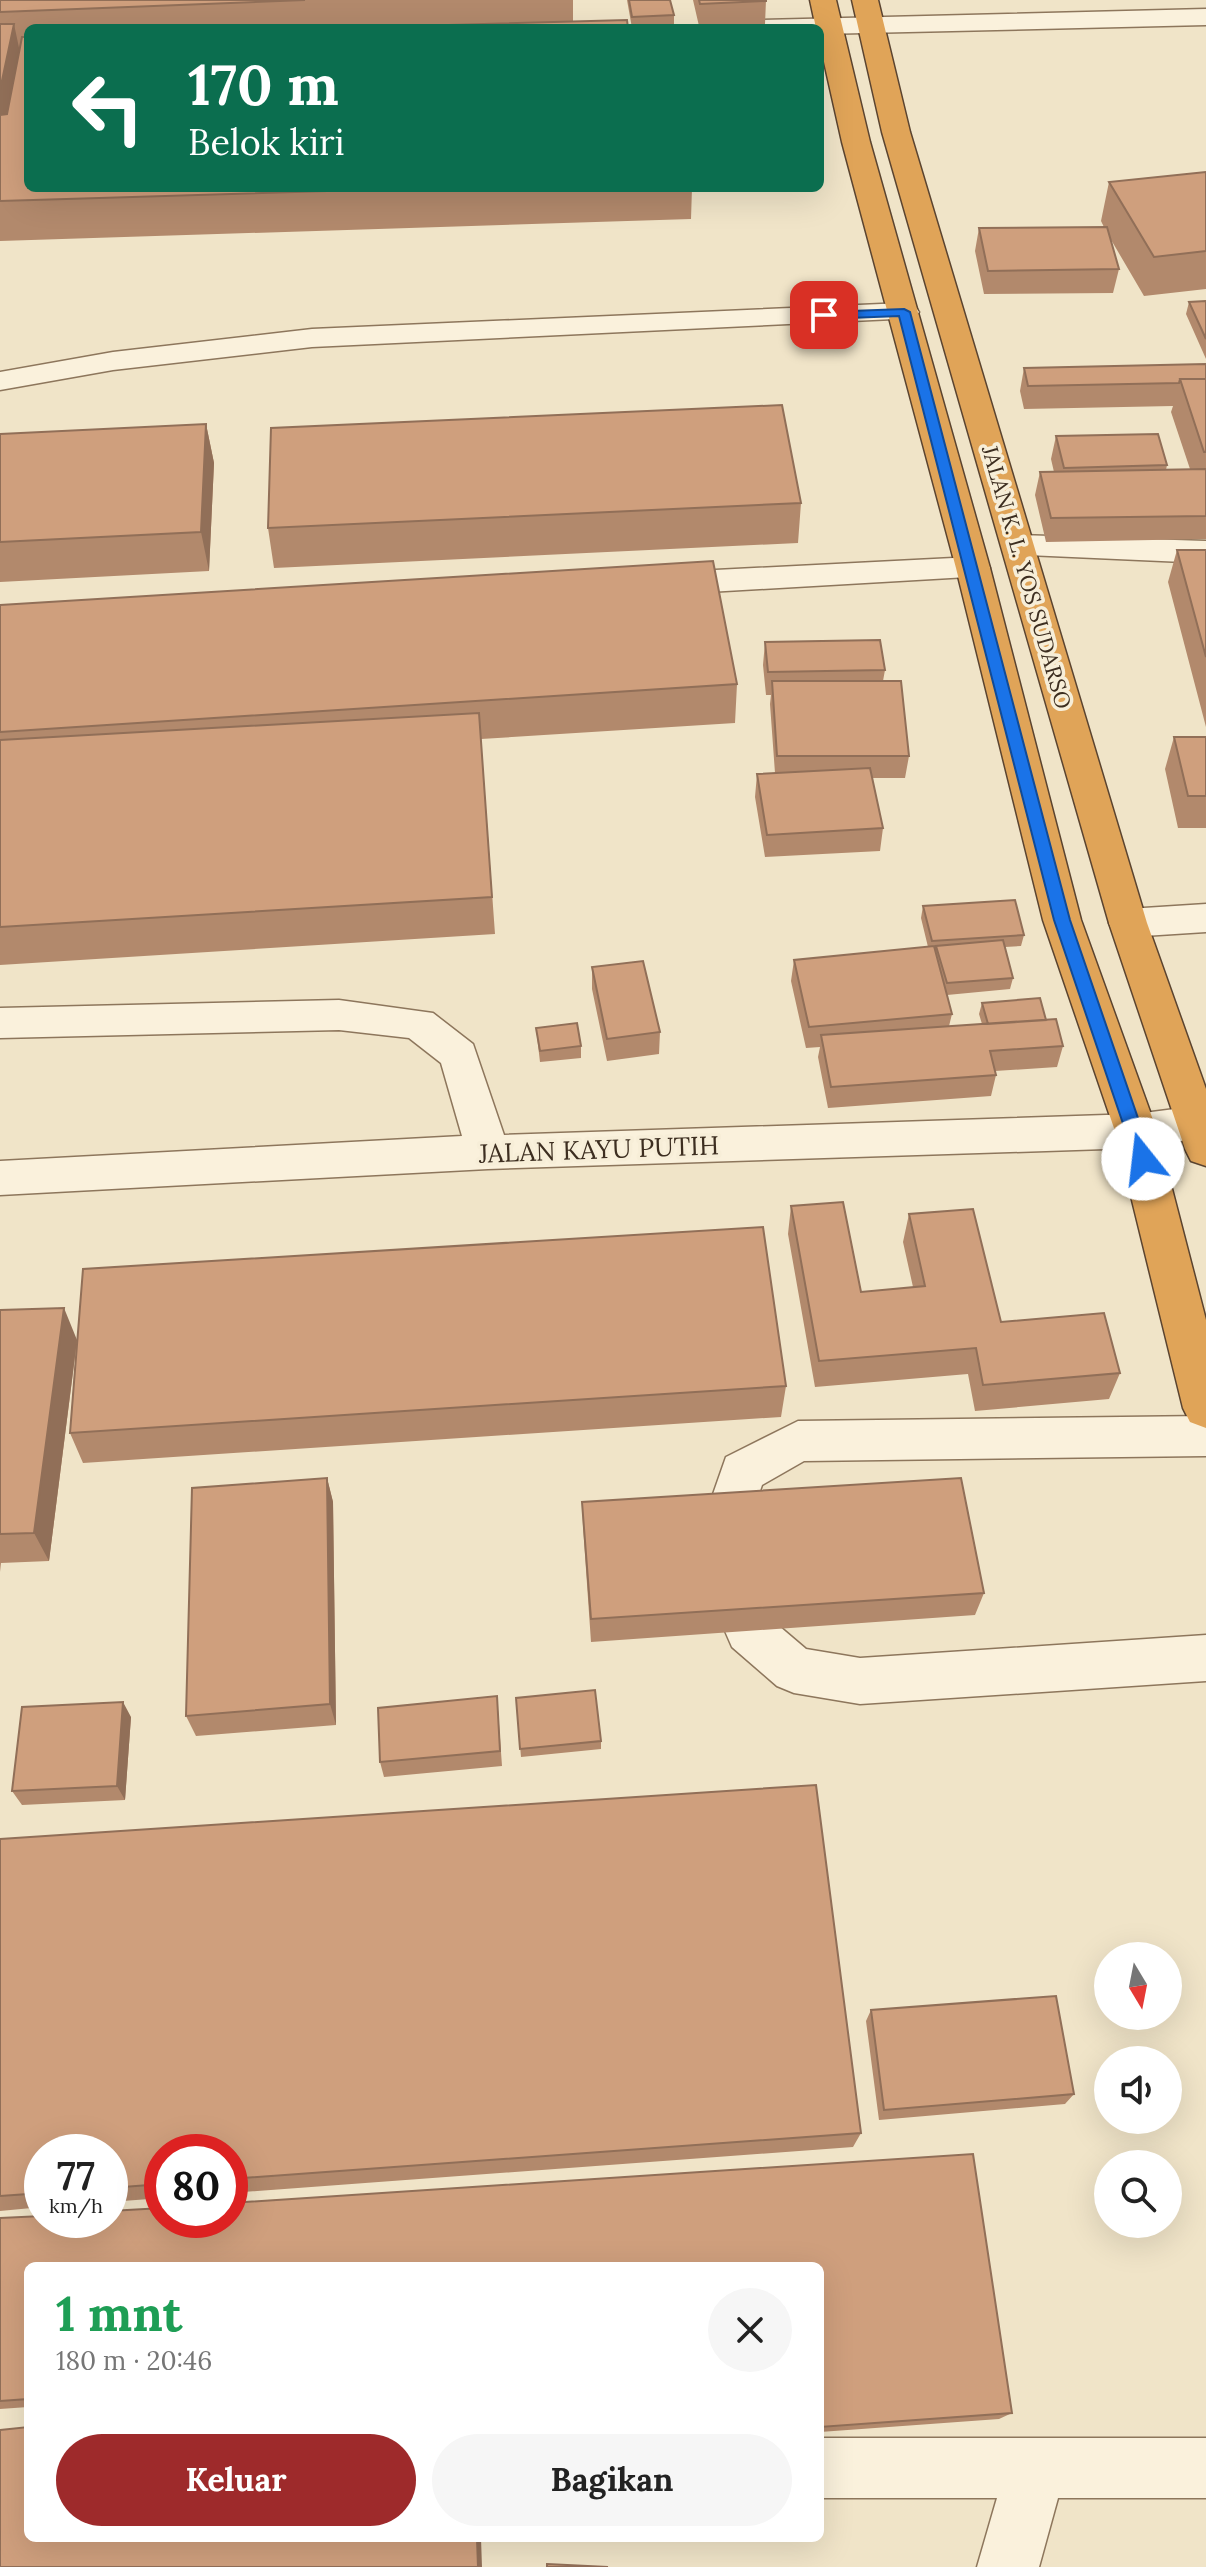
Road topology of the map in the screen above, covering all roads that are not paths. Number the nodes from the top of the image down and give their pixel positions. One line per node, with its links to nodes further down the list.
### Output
1 (942, 11): 3 (street); 4 (street)
2 (826, 12): 3 (street); 5 (street); 6 (highway, JALAN K. L. YOS SUDARSO)
3 (868, 12): 8 (highway, JALAN K. L. YOS SUDARSO)
4 (1206, 17)
5 (777, 24)
6 (904, 312): 7 (street); 10 (highway, JALAN K. L. YOS SUDARSO)
7 (0, 381)
8 (1019, 546): 9 (street); 13 (highway, JALAN K. L. YOS SUDARSO)
9 (1206, 552)
10 (973, 568): 11 (street); 15 (highway, JALAN K. L. YOS SUDARSO)
11 (621, 586)
12 (1206, 918): 13 (street)
13 (1128, 923): 16 (highway, JALAN K. L. YOS SUDARSO)
14 (0, 1023): 17 (street)
15 (1136, 1131): 16 (street, JALAN KAYU PUTIH); 17 (street, JALAN KAYU PUTIH); 19 (highway, JALAN K. L. YOS SUDARSO)
16 (1202, 1136)
17 (488, 1152): 18 (street, JALAN KAYU PUTIH)
18 (0, 1178)
19 (1192, 1297): 20 (highway, JALAN K. L. YOS SUDARSO)
20 (1206, 1408)
21 (1206, 1436): 22 (street)
22 (729, 1517)
23 (749, 1631): 24 (street)
24 (1206, 1658)
25 (824, 2468): 27 (street)
26 (1206, 2468): 27 (street)
27 (1036, 2469): 28 (street)
28 (1008, 2567)

